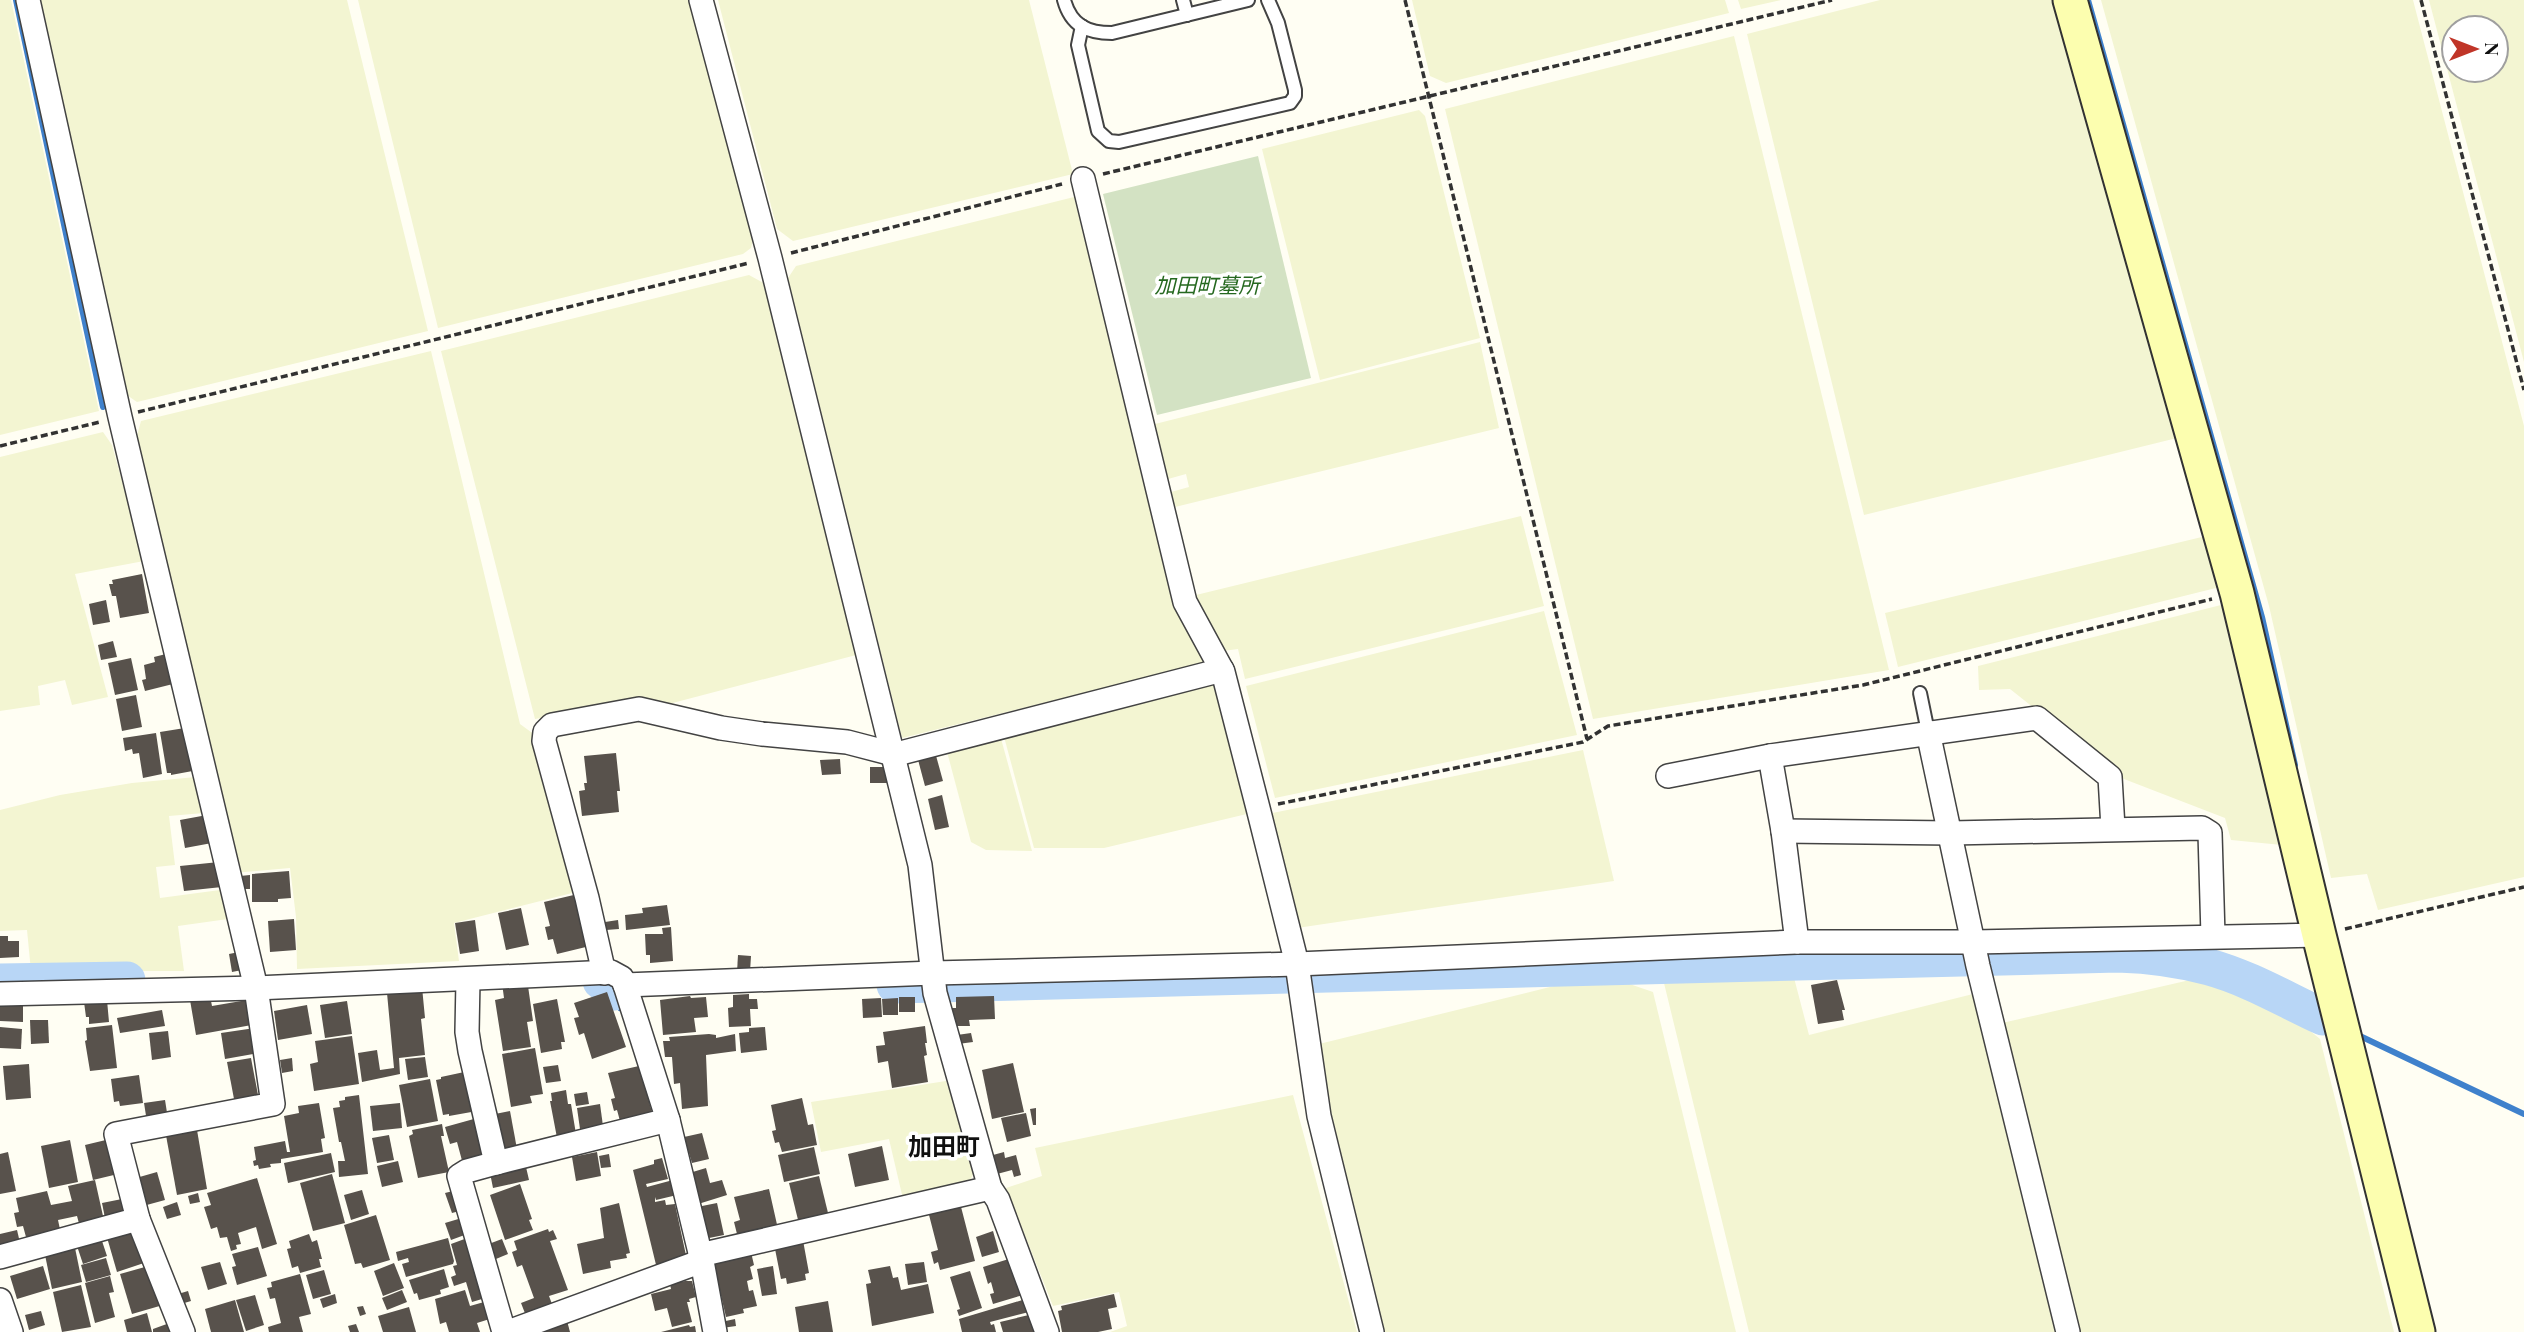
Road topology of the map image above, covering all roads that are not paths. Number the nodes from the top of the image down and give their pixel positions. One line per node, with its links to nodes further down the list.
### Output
1 (28, 0): 29 (street)
2 (702, 0): 14 (street)
3 (1064, 0): 9 (lane)
4 (1183, 0): 8 (lane)
5 (1248, 0): 8 (lane)
6 (1268, 0): 9 (lane)
7 (2070, 0): 20 (street)
8 (1187, 15): 9 (lane)
9 (1082, 26)
10 (1083, 179): 11 (street)
11 (1223, 670): 14 (street); 24 (street)
12 (1920, 693): 13 (lane)
13 (1928, 732): 15 (street); 17 (street); 19 (street)
14 (893, 754): 25 (street); 27 (street)
15 (1770, 756): 16 (street); 18 (street)
16 (1668, 776)
17 (2113, 828): 19 (street); 21 (street)
18 (1783, 831): 19 (street); 22 (street)
19 (1951, 833): 23 (street)
20 (2319, 935): 21 (street); 45 (street)
21 (2213, 936): 23 (street)
22 (1797, 942): 23 (street); 24 (street)
23 (1976, 953): 44 (street)
24 (1298, 972): 27 (street); 43 (street)
25 (604, 973): 26 (street); 28 (street)
26 (468, 980): 29 (street); 32 (street)
27 (934, 981): 28 (street); 33 (street)
28 (625, 985): 31 (street)
29 (256, 988): 30 (street); 34 (street)
30 (0, 994)
31 (668, 1120): 32 (street); 36 (street)
32 (496, 1163): 40 (street)
33 (990, 1188): 36 (street); 42 (street)
34 (138, 1219): 35 (street); 39 (street)
35 (0, 1257)
36 (701, 1258): 40 (street); 41 (street)
37 (0, 1300): 38 (street)
38 (11, 1332)
39 (183, 1332)
40 (506, 1332)
41 (715, 1332)
42 (1047, 1332)
43 (1372, 1332)
44 (2068, 1332)
45 (2418, 1332)

